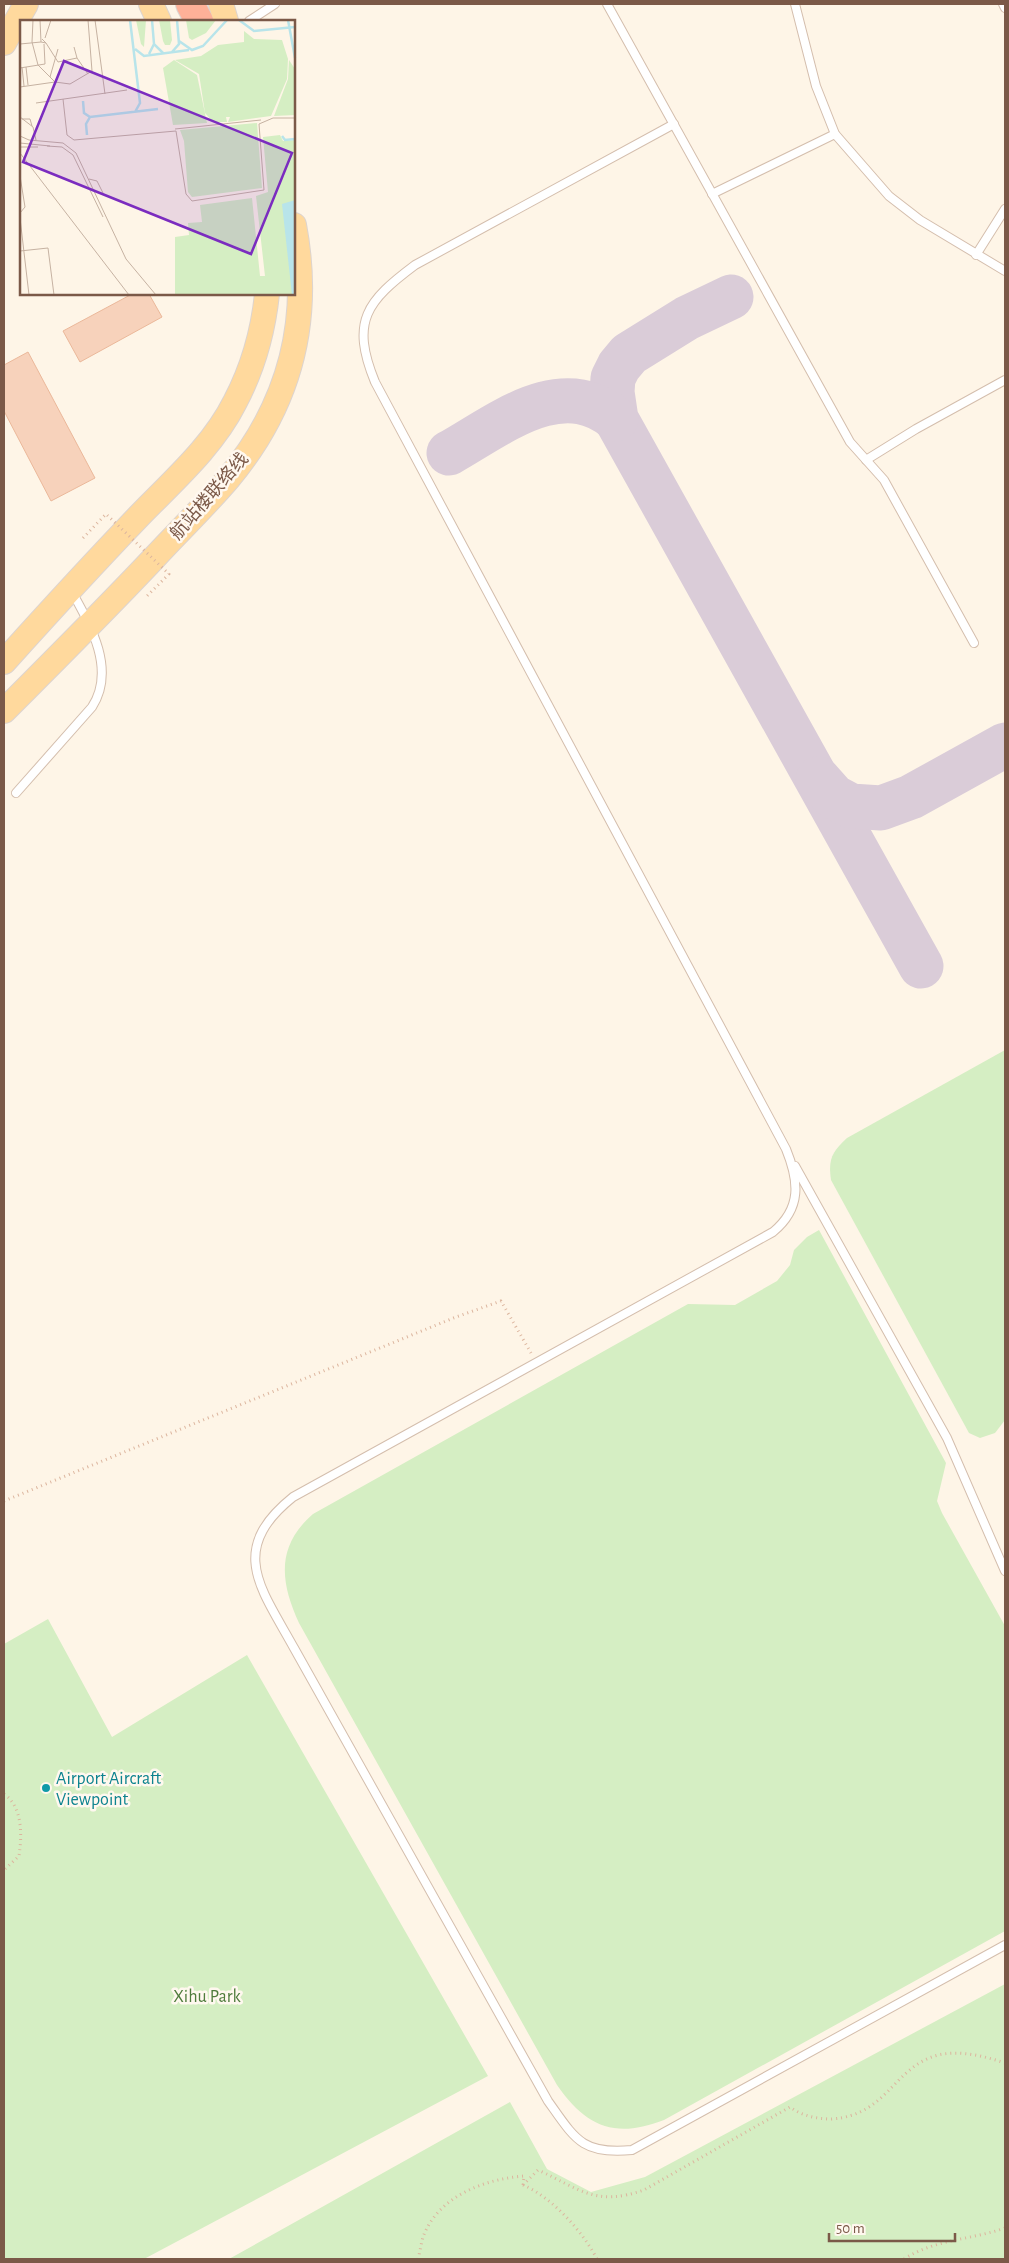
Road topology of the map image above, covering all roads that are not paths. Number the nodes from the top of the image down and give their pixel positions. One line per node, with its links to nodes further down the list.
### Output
1 (26, 4): 12 (main road)
2 (221, 4): 10 (main road)
3 (275, 4): 11 (lane)
4 (607, 4): 13 (lane)
5 (795, 4): 14 (lane)
6 (1003, 4): 7 (lane)
7 (1005, 8)
8 (170, 10): 9 (highway)
9 (196, 20)
10 (226, 20)
11 (251, 20)
12 (4, 43)
13 (674, 124): 15 (lane); 29 (lane)
14 (834, 134): 15 (lane); 18 (lane)
15 (712, 194): 22 (lane)
16 (1005, 210): 18 (lane)
17 (295, 235): 24 (main road, 航站楼联络线)
18 (976, 255): 19 (lane)
19 (1005, 271)
20 (267, 295): 23 (main road, 航站楼联络线)
21 (1005, 380): 22 (lane)
22 (866, 460): 25 (lane)
23 (70, 588): 24 (lane); 26 (main road, 航站楼联络线)
24 (90, 625): 27 (main road, 航站楼联络线); 28 (lane)
25 (974, 643)
26 (4, 662)
27 (4, 710)
28 (16, 792)
29 (786, 1149): 30 (lane); 31 (lane)
30 (1005, 1571)
31 (1005, 1945)

